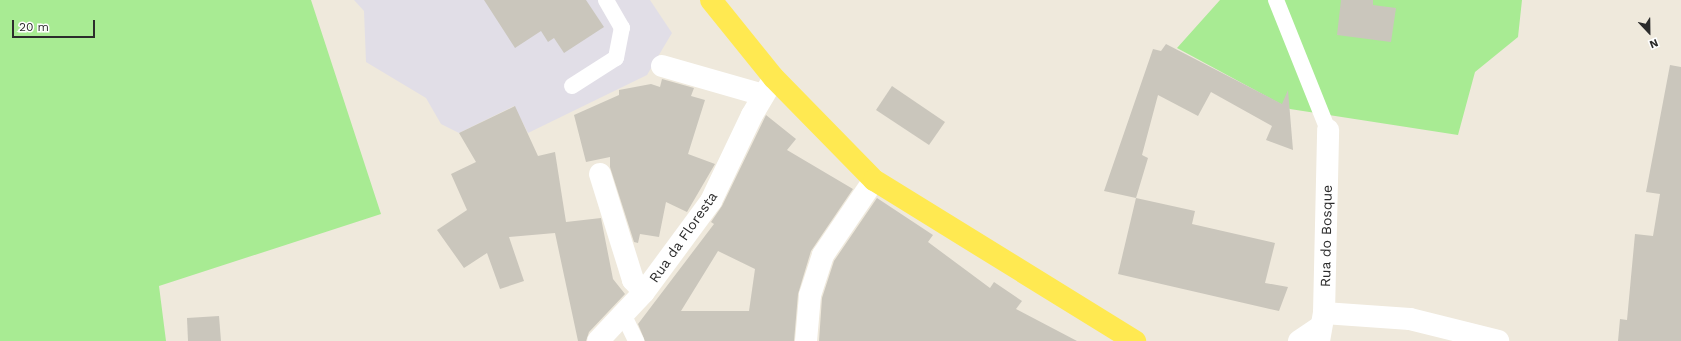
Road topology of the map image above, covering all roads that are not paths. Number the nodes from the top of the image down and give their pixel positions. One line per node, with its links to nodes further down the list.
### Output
1 (606, 0): 5 (lane)
2 (711, 0): 6 (main road)
3 (1276, 0): 7 (lane)
4 (662, 66): 6 (street)
5 (572, 86)
6 (769, 86): 9 (main road); 10 (street, Rua da Floresta)
7 (1328, 130): 12 (street, Rua do Bosque)
8 (600, 174): 10 (street)
9 (874, 180): 15 (street); 16 (main road)
10 (644, 292): 11 (street, Rua da Floresta)
11 (624, 314): 13 (street, Rua da Floresta); 14 (lane)
12 (1321, 327): 17 (street); 18 (street)
13 (598, 341)
14 (636, 341)
15 (806, 341)
16 (1135, 341)
17 (1299, 341)
18 (1498, 341)

